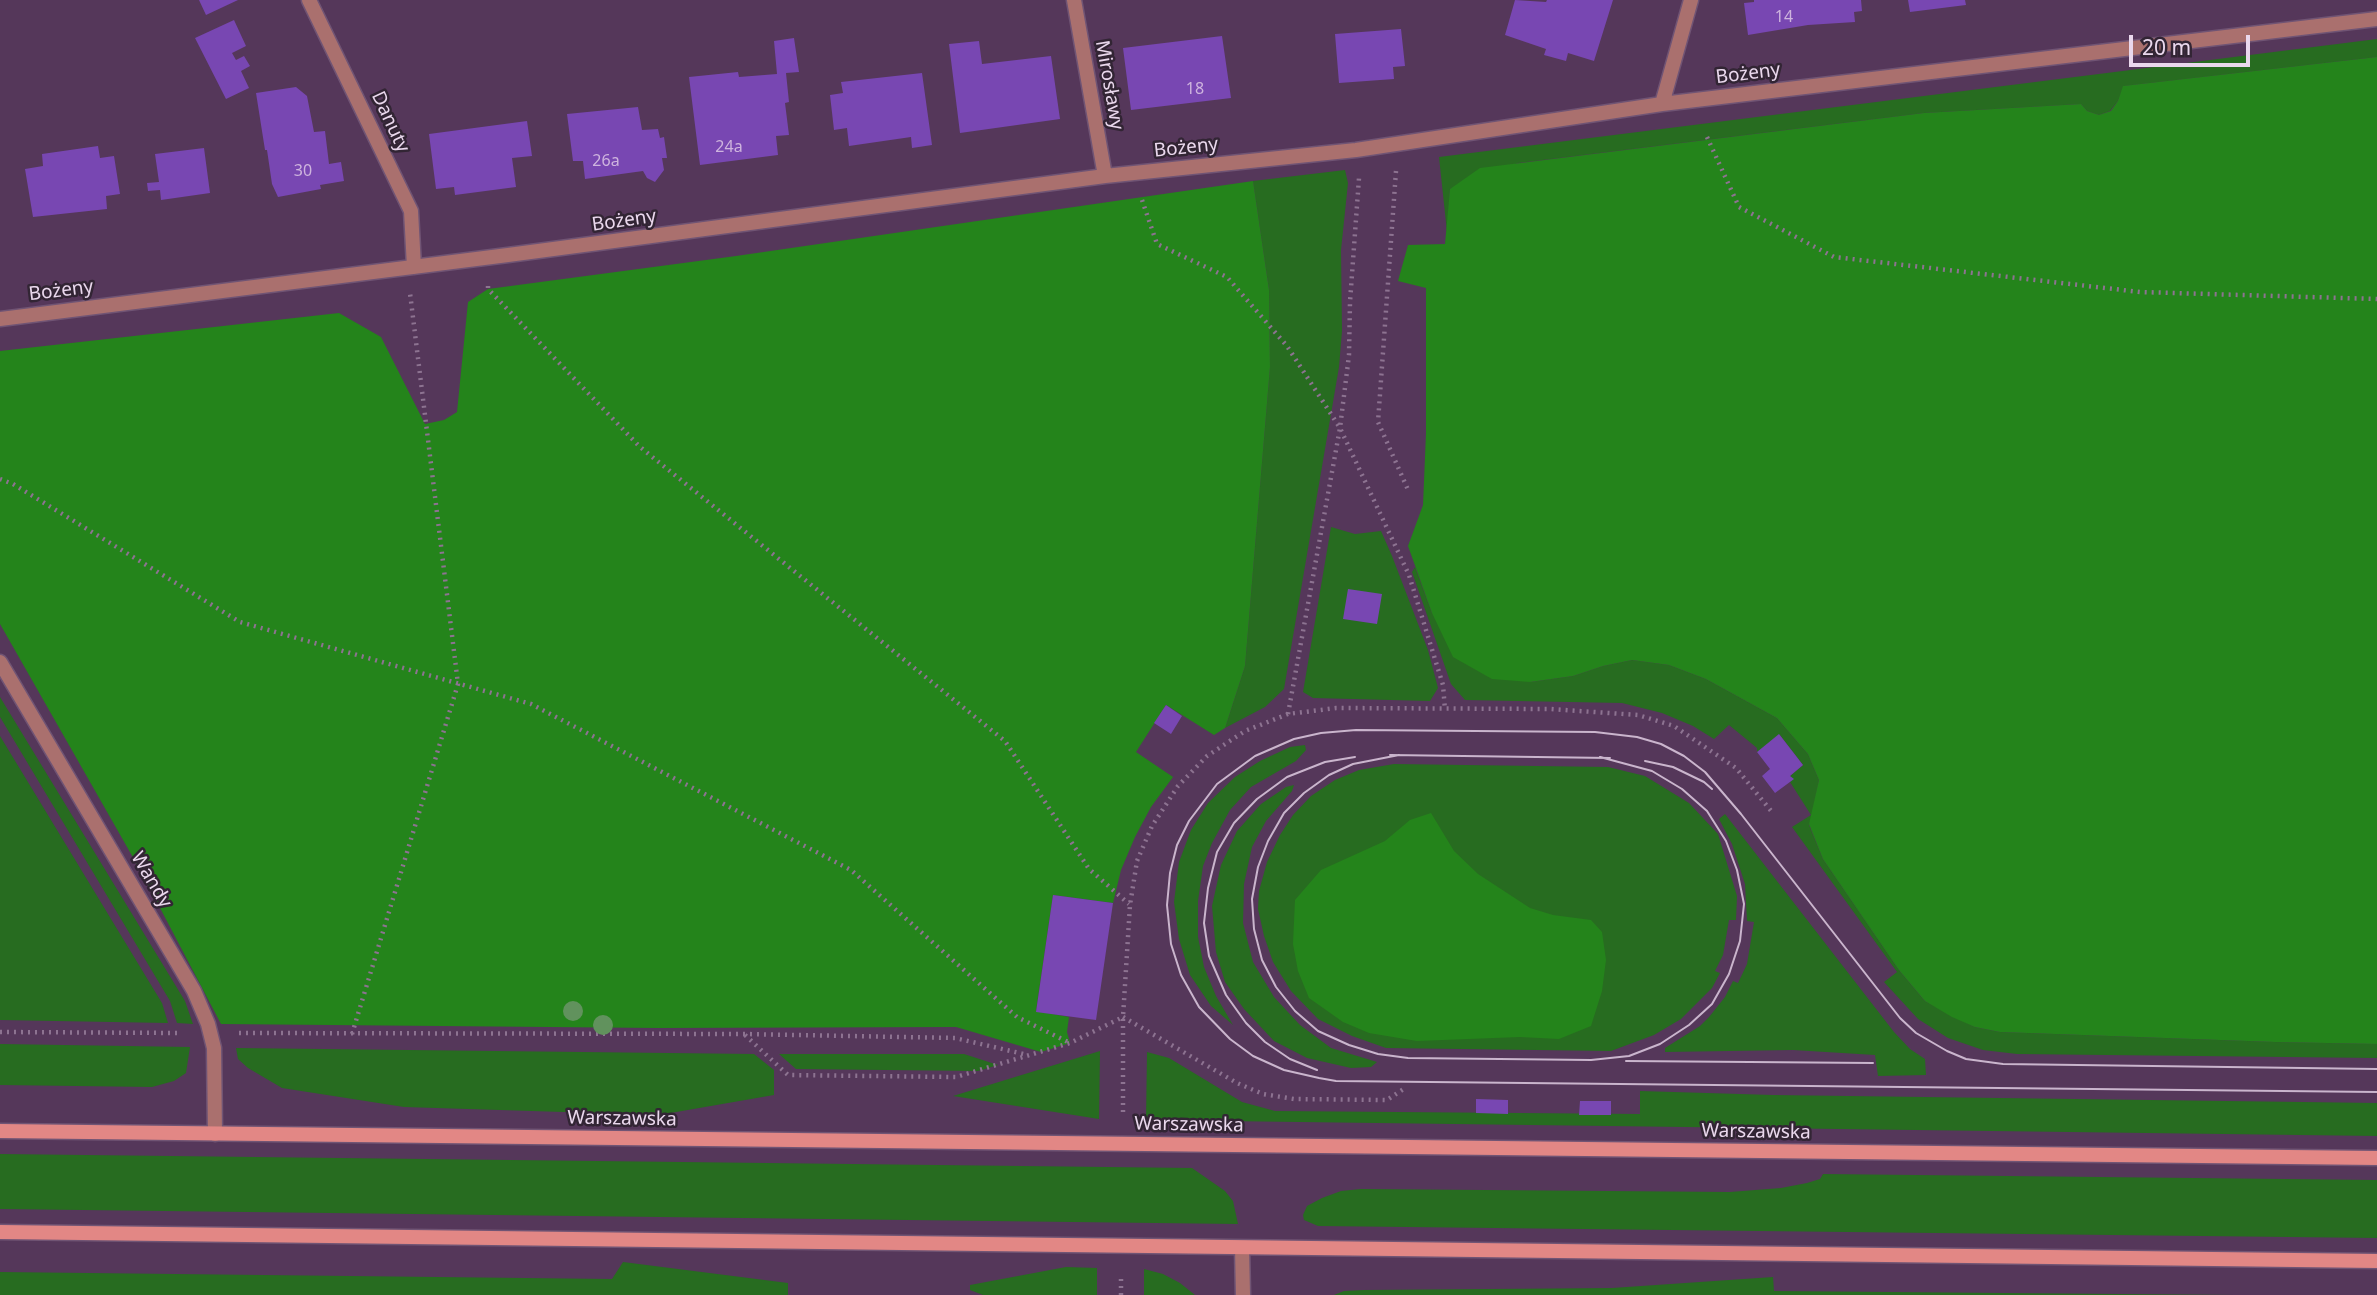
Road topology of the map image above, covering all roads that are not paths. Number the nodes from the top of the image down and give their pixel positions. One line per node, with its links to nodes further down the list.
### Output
1 (309, 0): 7 (street, Danuty)
2 (1074, 0): 6 (street, Mirosławy)
3 (1692, 0): 5 (street)
4 (2377, 19): 5 (street, Bożeny)
5 (1662, 104): 6 (street, Bożeny)
6 (1105, 176): 7 (street, Bożeny)
7 (410, 267): 8 (street, Bożeny)
8 (0, 319)
9 (0, 663): 11 (street, Wandy)
10 (0, 1131): 11 (main road, Warszawska)
11 (215, 1134): 12 (main road, Warszawska)
12 (2377, 1158)
13 (0, 1232): 14 (main road)
14 (1242, 1248): 15 (main road); 16 (street)
15 (2377, 1261)
16 (1243, 1295)

